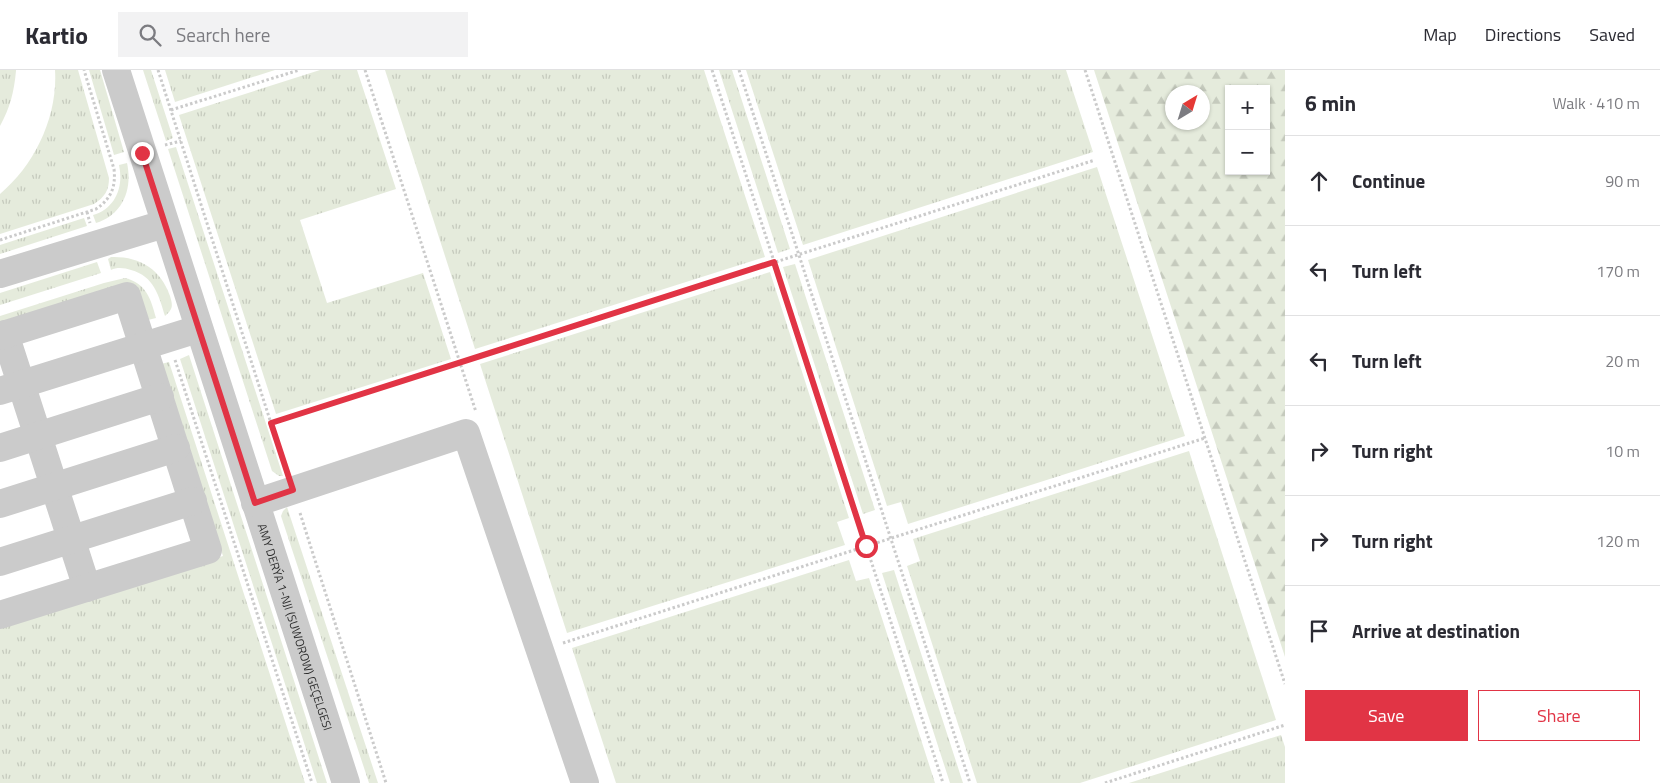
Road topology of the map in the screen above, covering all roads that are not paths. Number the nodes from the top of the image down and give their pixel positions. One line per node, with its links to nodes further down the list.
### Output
1 (116, 70): 2 (street, AMY DERÝA 1-NJI (SUWOROW) GEÇELGESI)
2 (164, 224): 3 (street); 4 (street, AMY DERÝA 1-NJI (SUWOROW) GEÇELGESI)
3 (0, 274)
4 (198, 329): 6 (street); 14 (street, AMY DERÝA 1-NJI (SUWOROW) GEÇELGESI)
5 (3, 335): 6 (street); 7 (street)
6 (143, 346): 7 (street); 8 (street)
7 (11, 388): 9 (street)
8 (160, 397): 9 (street); 11 (street)
9 (38, 436): 10 (street); 12 (street)
10 (0, 448)
11 (176, 448): 12 (street); 13 (street)
12 (54, 486): 15 (street); 16 (street)
13 (193, 502): 16 (street); 18 (street)
14 (255, 503): 20 (street, AMY DERÝA 1-NJI (SUWOROW) GEÇELGESI); 21 (street)
15 (0, 504)
16 (72, 540): 17 (street); 18 (street)
17 (0, 562)
18 (87, 588): 19 (street)
19 (0, 616)
20 (346, 783)
21 (585, 783)

